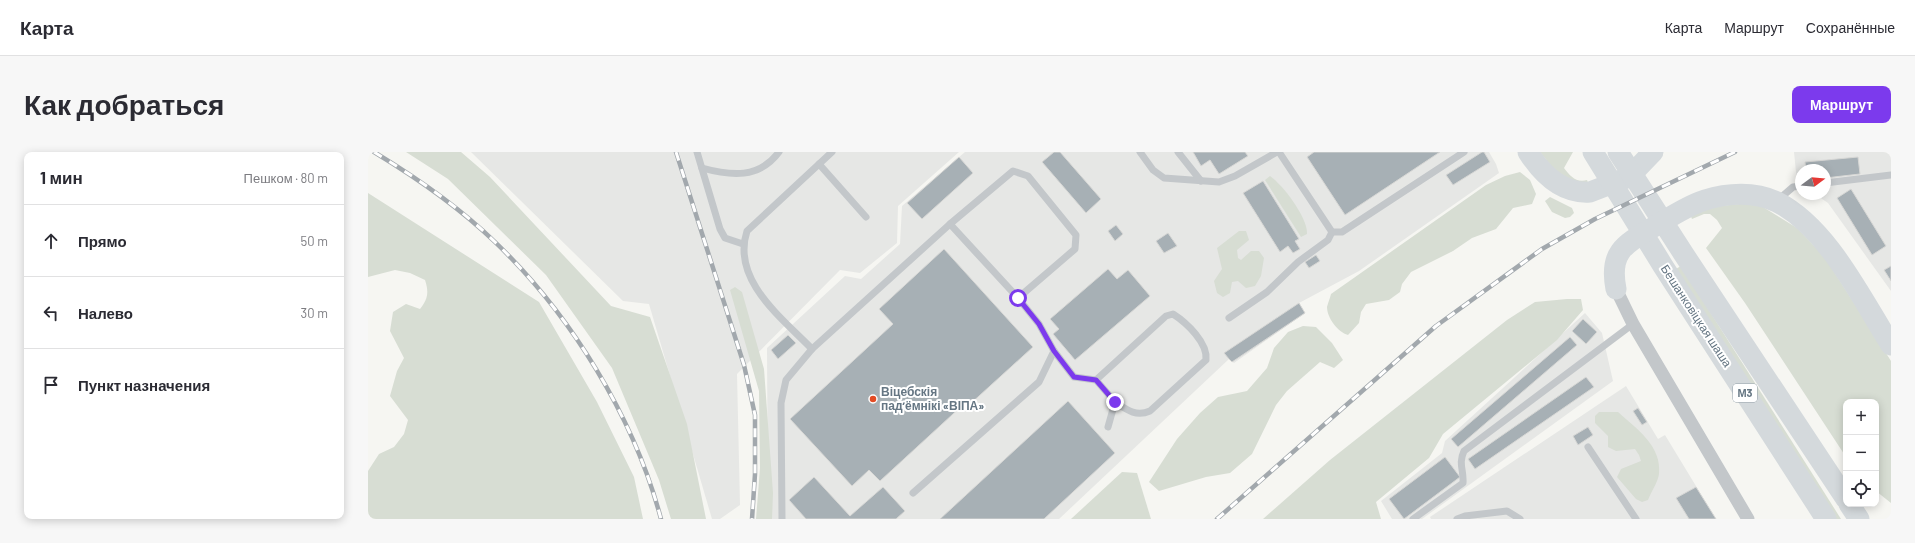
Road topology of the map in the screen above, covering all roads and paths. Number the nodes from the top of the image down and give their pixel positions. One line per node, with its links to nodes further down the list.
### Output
1 (697, 152): 13 (lane)
2 (779, 152): 13 (lane)
3 (832, 152): 12 (lane)
4 (1140, 152): 15 (lane)
5 (1178, 152): 15 (lane)
6 (1278, 152): 15 (lane); 21 (lane)
7 (1464, 152): 21 (lane)
8 (1528, 152): 11 (main road)
9 (1593, 152): 43 (main road, Бешанковіцкая шаша / М3)
10 (1618, 152): 35 (main road, Бешанковіцкая шаша / М3)
11 (1653, 152)
12 (819, 164): 19 (lane); 22 (lane)
13 (702, 168): 22 (lane)
14 (1891, 175): 16 (lane)
15 (1201, 181)
16 (1831, 182)
17 (1795, 187): 18 (lane)
18 (1776, 202): 23 (main road); 27 (main road)
19 (866, 217)
20 (950, 224): 24 (lane); 24 (lane); 28 (lane)
21 (1332, 232): 25 (lane)
22 (743, 244): 28 (lane)
23 (1616, 289): 26 (street)
24 (1018, 298): 29 (lane)
25 (1229, 318)
26 (1633, 324): 37 (street); 39 (lane)
27 (1891, 345)
28 (812, 349): 38 (lane)
29 (1054, 351): 30 (lane); 34 (lane)
30 (1096, 380): 31 (lane); 31 (lane)
31 (1115, 402): 32 (lane)
32 (1108, 427)
33 (1588, 447): 42 (lane)
34 (913, 493)
35 (1843, 494)
36 (1851, 507): 44 (main road)
37 (1746, 518)
38 (782, 519)
39 (1413, 519)
40 (1457, 519): 41 (lane)
41 (1520, 519)
42 (1636, 519)
43 (1826, 519)
44 (1859, 519)

